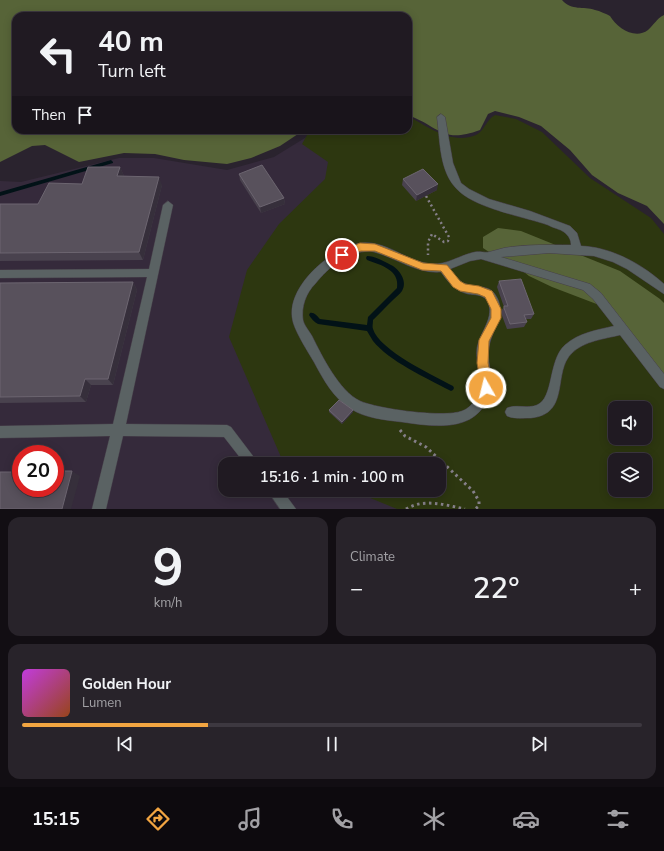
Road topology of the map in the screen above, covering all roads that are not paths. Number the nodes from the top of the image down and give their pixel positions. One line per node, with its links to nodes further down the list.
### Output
1 (441, 118): 3 (street)
2 (168, 205): 6 (street)
3 (576, 250): 4 (street); 8 (street)
4 (488, 258): 5 (street); 9 (street)
5 (443, 267): 5 (street)
6 (154, 272): 7 (street); 12 (street)
7 (0, 274)
8 (664, 290)
9 (623, 329): 10 (street); 11 (street)
10 (664, 382)
11 (511, 412)
12 (118, 430): 13 (street); 14 (street); 16 (street)
13 (0, 432)
14 (247, 457)
15 (279, 497): 17 (street)
16 (99, 509)
17 (288, 509)

